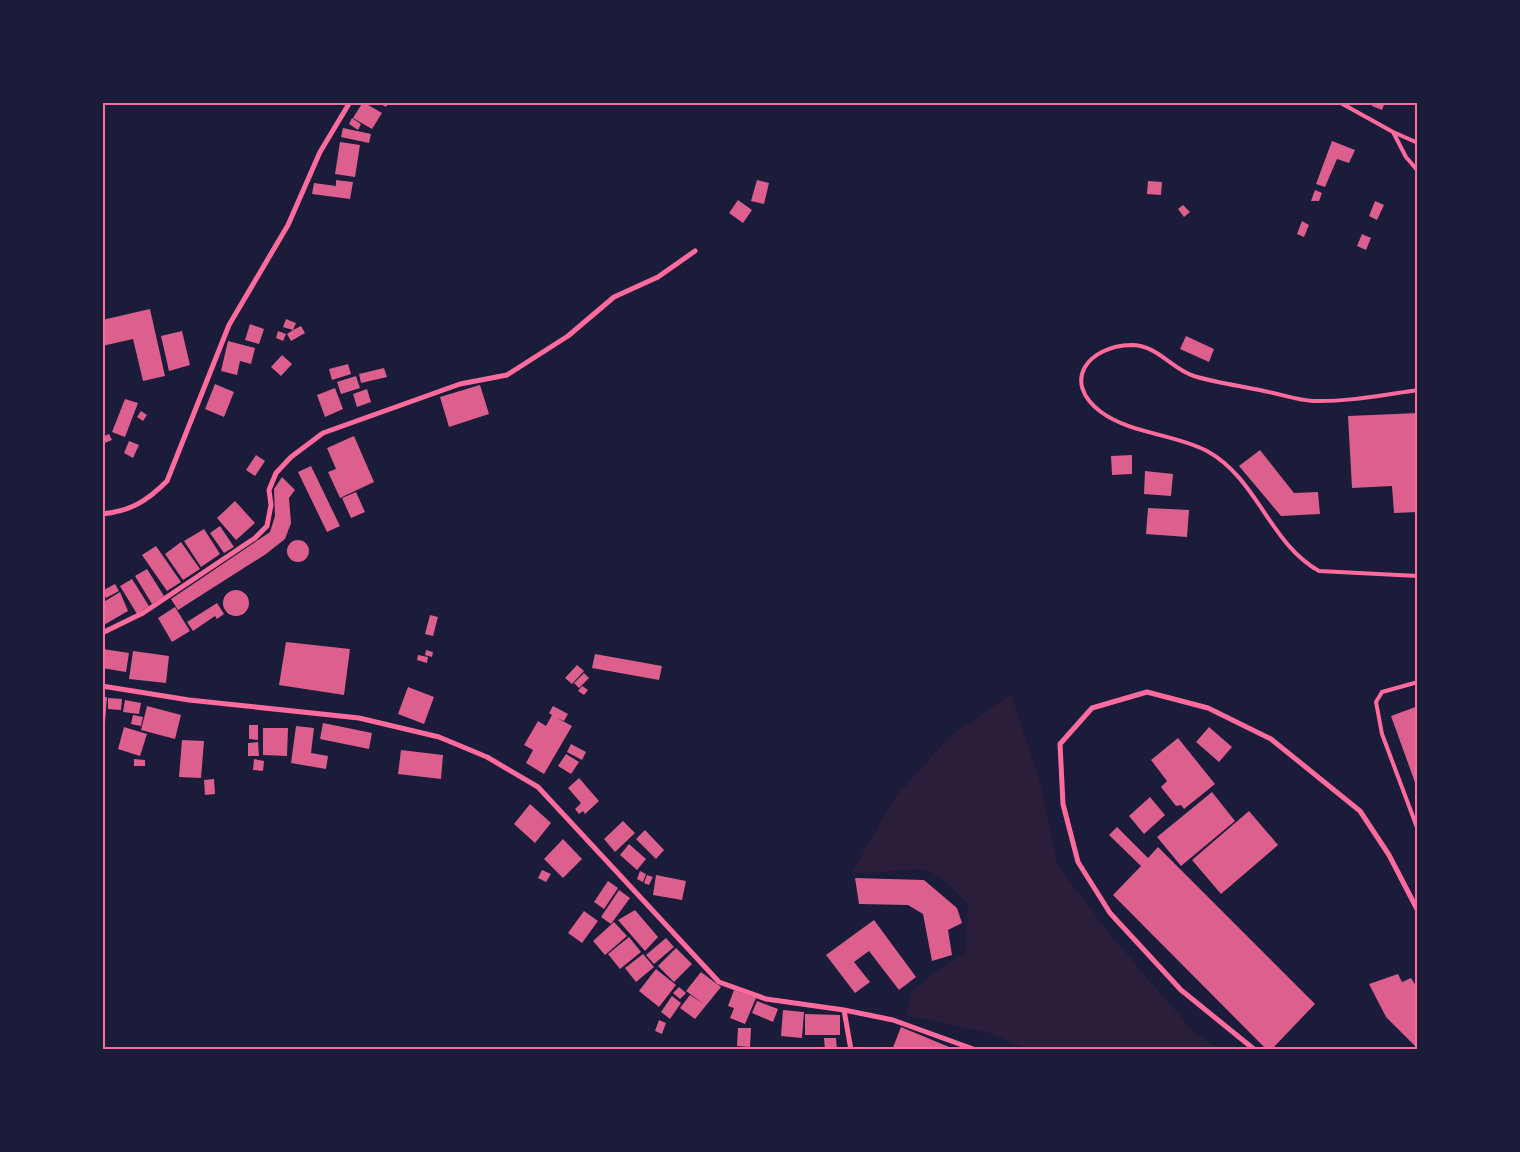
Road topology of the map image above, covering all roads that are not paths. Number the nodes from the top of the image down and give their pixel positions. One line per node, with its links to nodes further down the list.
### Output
1 (350, 102): 8 (street)
2 (1338, 102): 3 (lane)
3 (1393, 132): 4 (lane); 5 (lane)
4 (1418, 143)
5 (1418, 171)
6 (695, 251): 10 (street)
7 (1418, 390): 9 (lane)
8 (102, 514)
9 (1418, 576)
10 (102, 633)
11 (1418, 682): 13 (lane)
12 (102, 686): 15 (street)
13 (1418, 830)
14 (1418, 911): 18 (street)
15 (844, 1010): 16 (street); 17 (street)
16 (851, 1050)
17 (976, 1050)
18 (1255, 1050)

